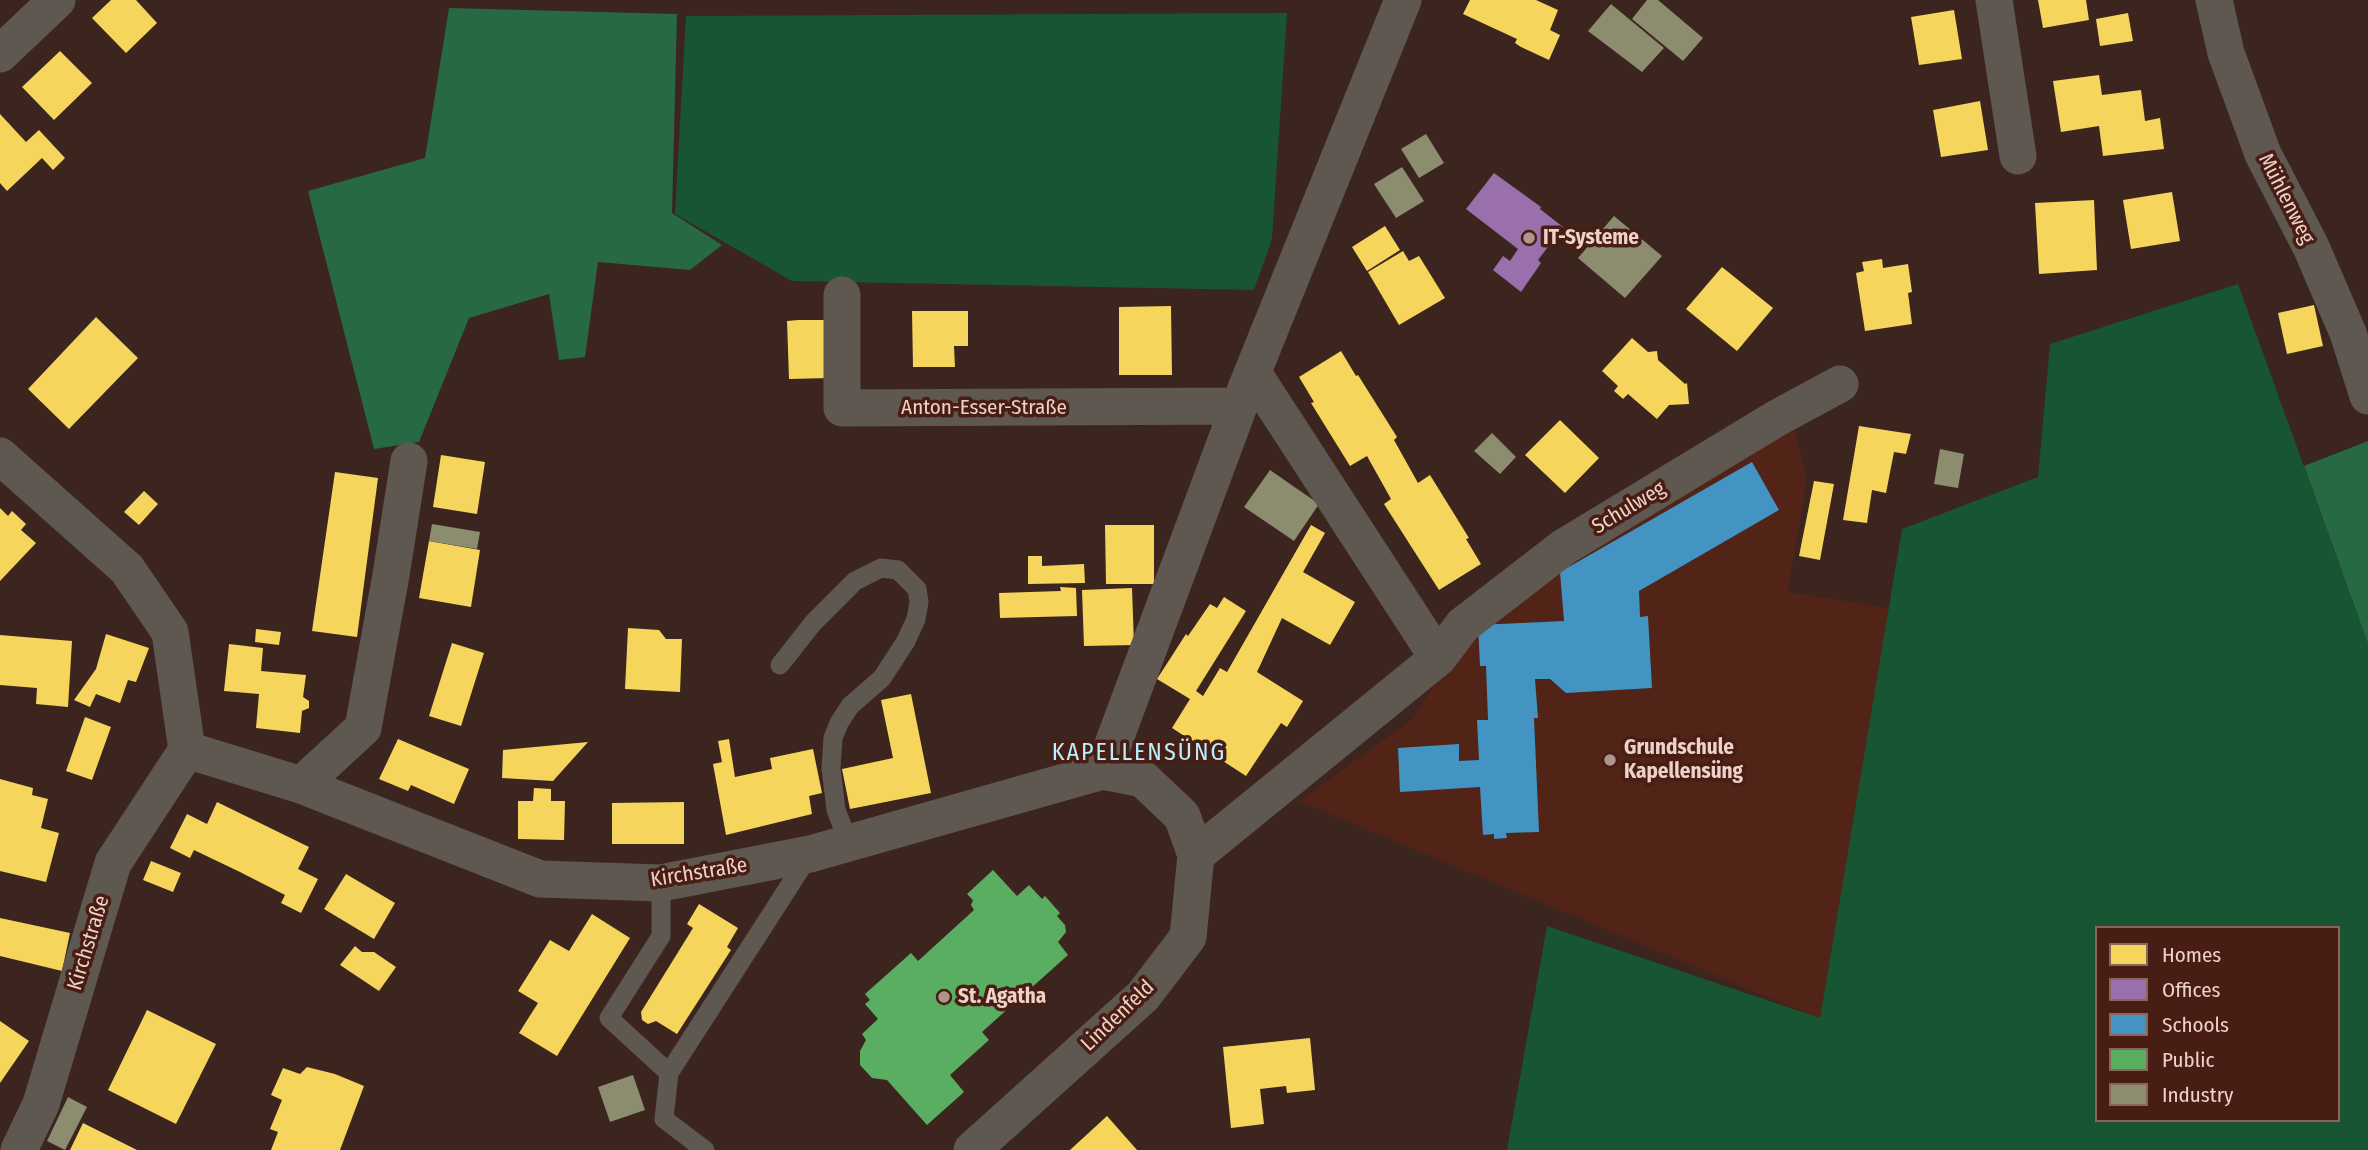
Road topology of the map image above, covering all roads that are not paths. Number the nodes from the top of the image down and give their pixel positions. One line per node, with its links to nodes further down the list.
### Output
1 (57, 0): 5 (street)
2 (1403, 0): 9 (street)
3 (1994, 0): 6 (street)
4 (2214, 0): 10 (street, Mühlenweg)
5 (0, 54)
6 (2018, 156)
7 (842, 295): 9 (street, Anton-Esser-Straße)
8 (1840, 384): 13 (street, Schulweg)
9 (1246, 389): 13 (street); 16 (street)
10 (2368, 396)
11 (0, 457): 15 (street)
12 (409, 461): 17 (street)
13 (1438, 658): 20 (street, Schulweg)
14 (780, 665): 18 (lane)
15 (187, 750): 17 (street, Kirchstraße); 23 (street, Kirchstraße)
16 (1103, 771): 18 (street, Kirchstraße); 20 (street, Lindenfeld)
17 (301, 785): 21 (street, Kirchstraße)
18 (849, 843): 19 (street, Kirchstraße)
19 (810, 854): 21 (street, Kirchstraße); 22 (lane)
20 (1196, 855): 25 (street, Lindenfeld)
21 (662, 883): 22 (lane)
22 (669, 1073): 24 (lane)
23 (19, 1150)
24 (705, 1150)
25 (972, 1150)

